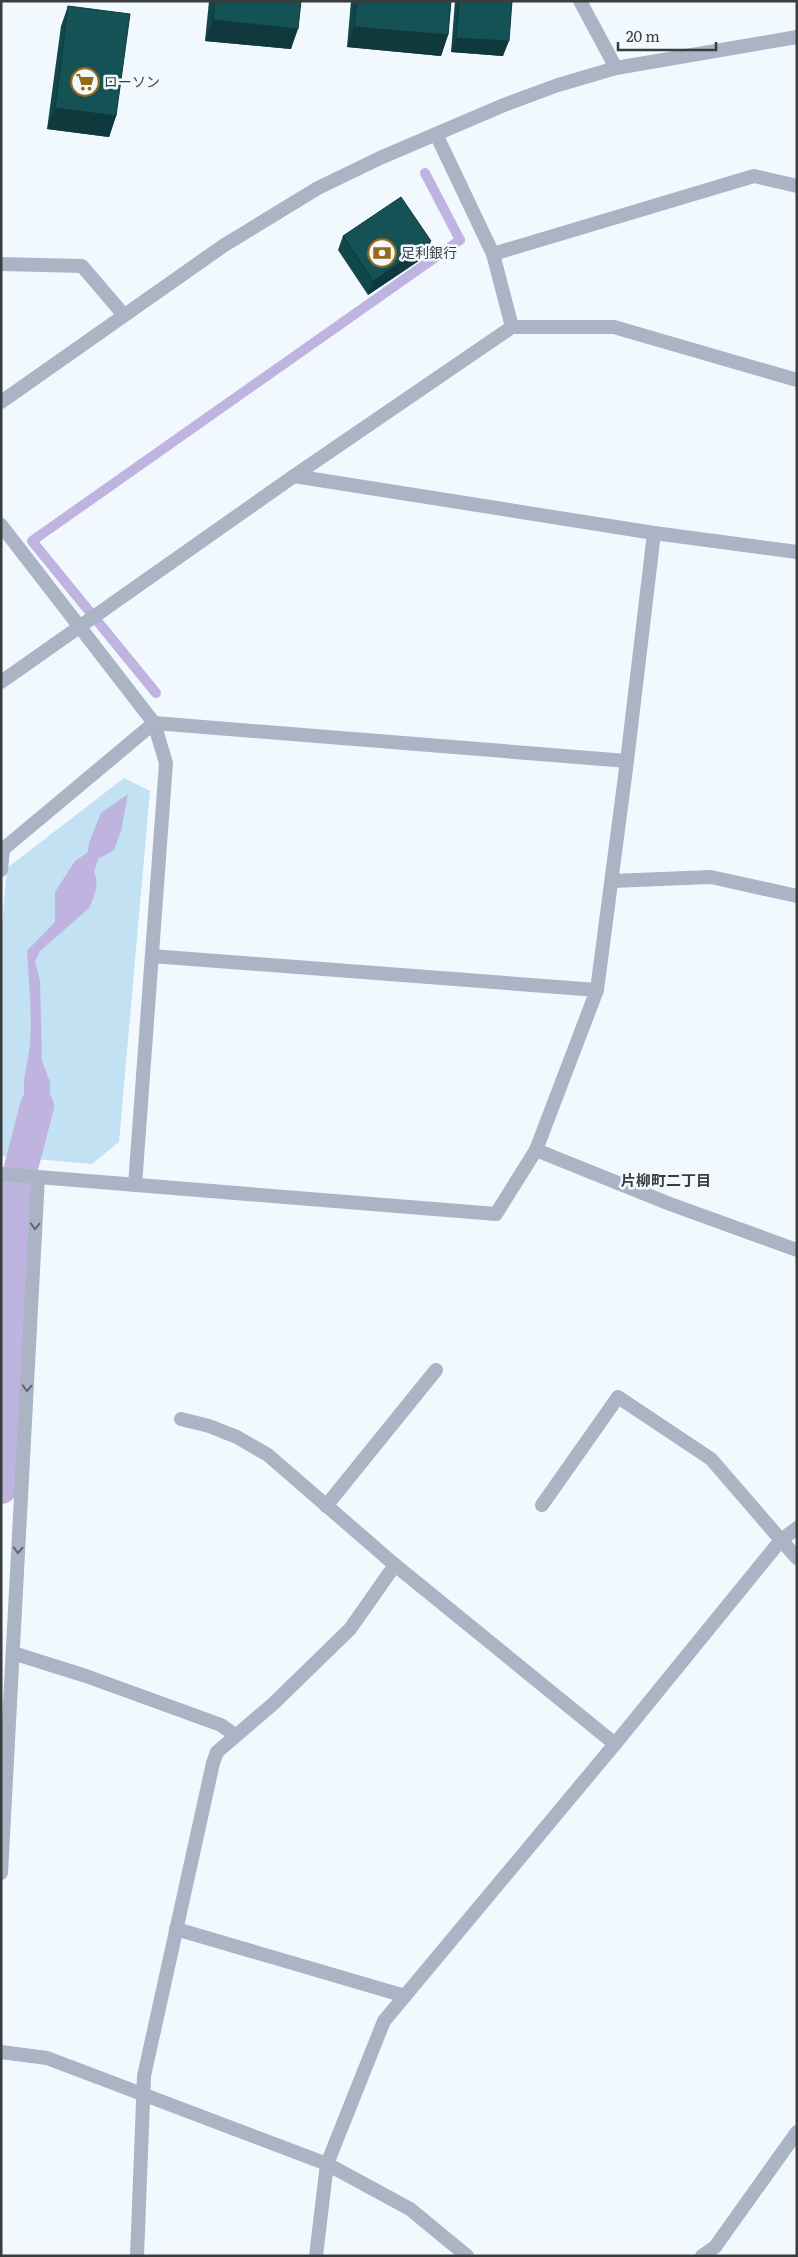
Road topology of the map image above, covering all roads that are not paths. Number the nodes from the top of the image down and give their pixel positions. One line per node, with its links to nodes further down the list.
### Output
1 (580, 1): 3 (street)
2 (797, 37): 3 (street)
3 (616, 68): 4 (street)
4 (436, 134): 6 (street); 8 (street)
5 (797, 186): 6 (street)
6 (493, 254): 9 (street)
7 (1, 264): 8 (street)
8 (123, 314): 11 (street)
9 (512, 327): 10 (street); 12 (street)
10 (797, 380)
11 (1, 402)
12 (294, 476): 14 (street); 16 (street)
13 (1, 525): 16 (street)
14 (654, 533): 15 (street); 19 (street)
15 (797, 552)
16 (78, 626): 17 (street); 18 (street)
17 (1, 682)
18 (154, 723): 19 (street); 20 (street); 24 (street)
19 (626, 761): 22 (street)
20 (2, 850): 21 (street)
21 (1, 870)
22 (612, 881): 23 (street); 25 (street)
23 (797, 896)
24 (152, 956): 25 (street); 29 (street)
25 (597, 990): 26 (street)
26 (536, 1150): 29 (street); 30 (street)
27 (1, 1174): 28 (street)
28 (38, 1177): 29 (street); 39 (street, one-way to 39)
29 (135, 1185)
30 (797, 1250)
31 (436, 1370): 34 (street)
32 (181, 1419): 34 (street)
33 (542, 1505): 36 (street)
34 (326, 1506): 38 (street)
35 (797, 1528): 36 (street)
36 (780, 1540): 37 (street); 41 (street)
37 (797, 1558)
38 (395, 1565): 40 (street); 41 (street)
39 (7, 1651): 40 (street); 42 (street)
40 (235, 1735): 43 (street)
41 (614, 1744): 44 (street)
42 (1, 1873)
43 (176, 1929): 44 (street); 46 (street)
44 (405, 1996): 48 (street)
45 (1, 2052): 46 (street)
46 (143, 2095): 48 (street); 49 (street)
47 (797, 2132): 52 (street)
48 (327, 2164): 50 (street); 51 (street)
49 (137, 2256)
50 (316, 2256)
51 (467, 2256)
52 (702, 2256)

